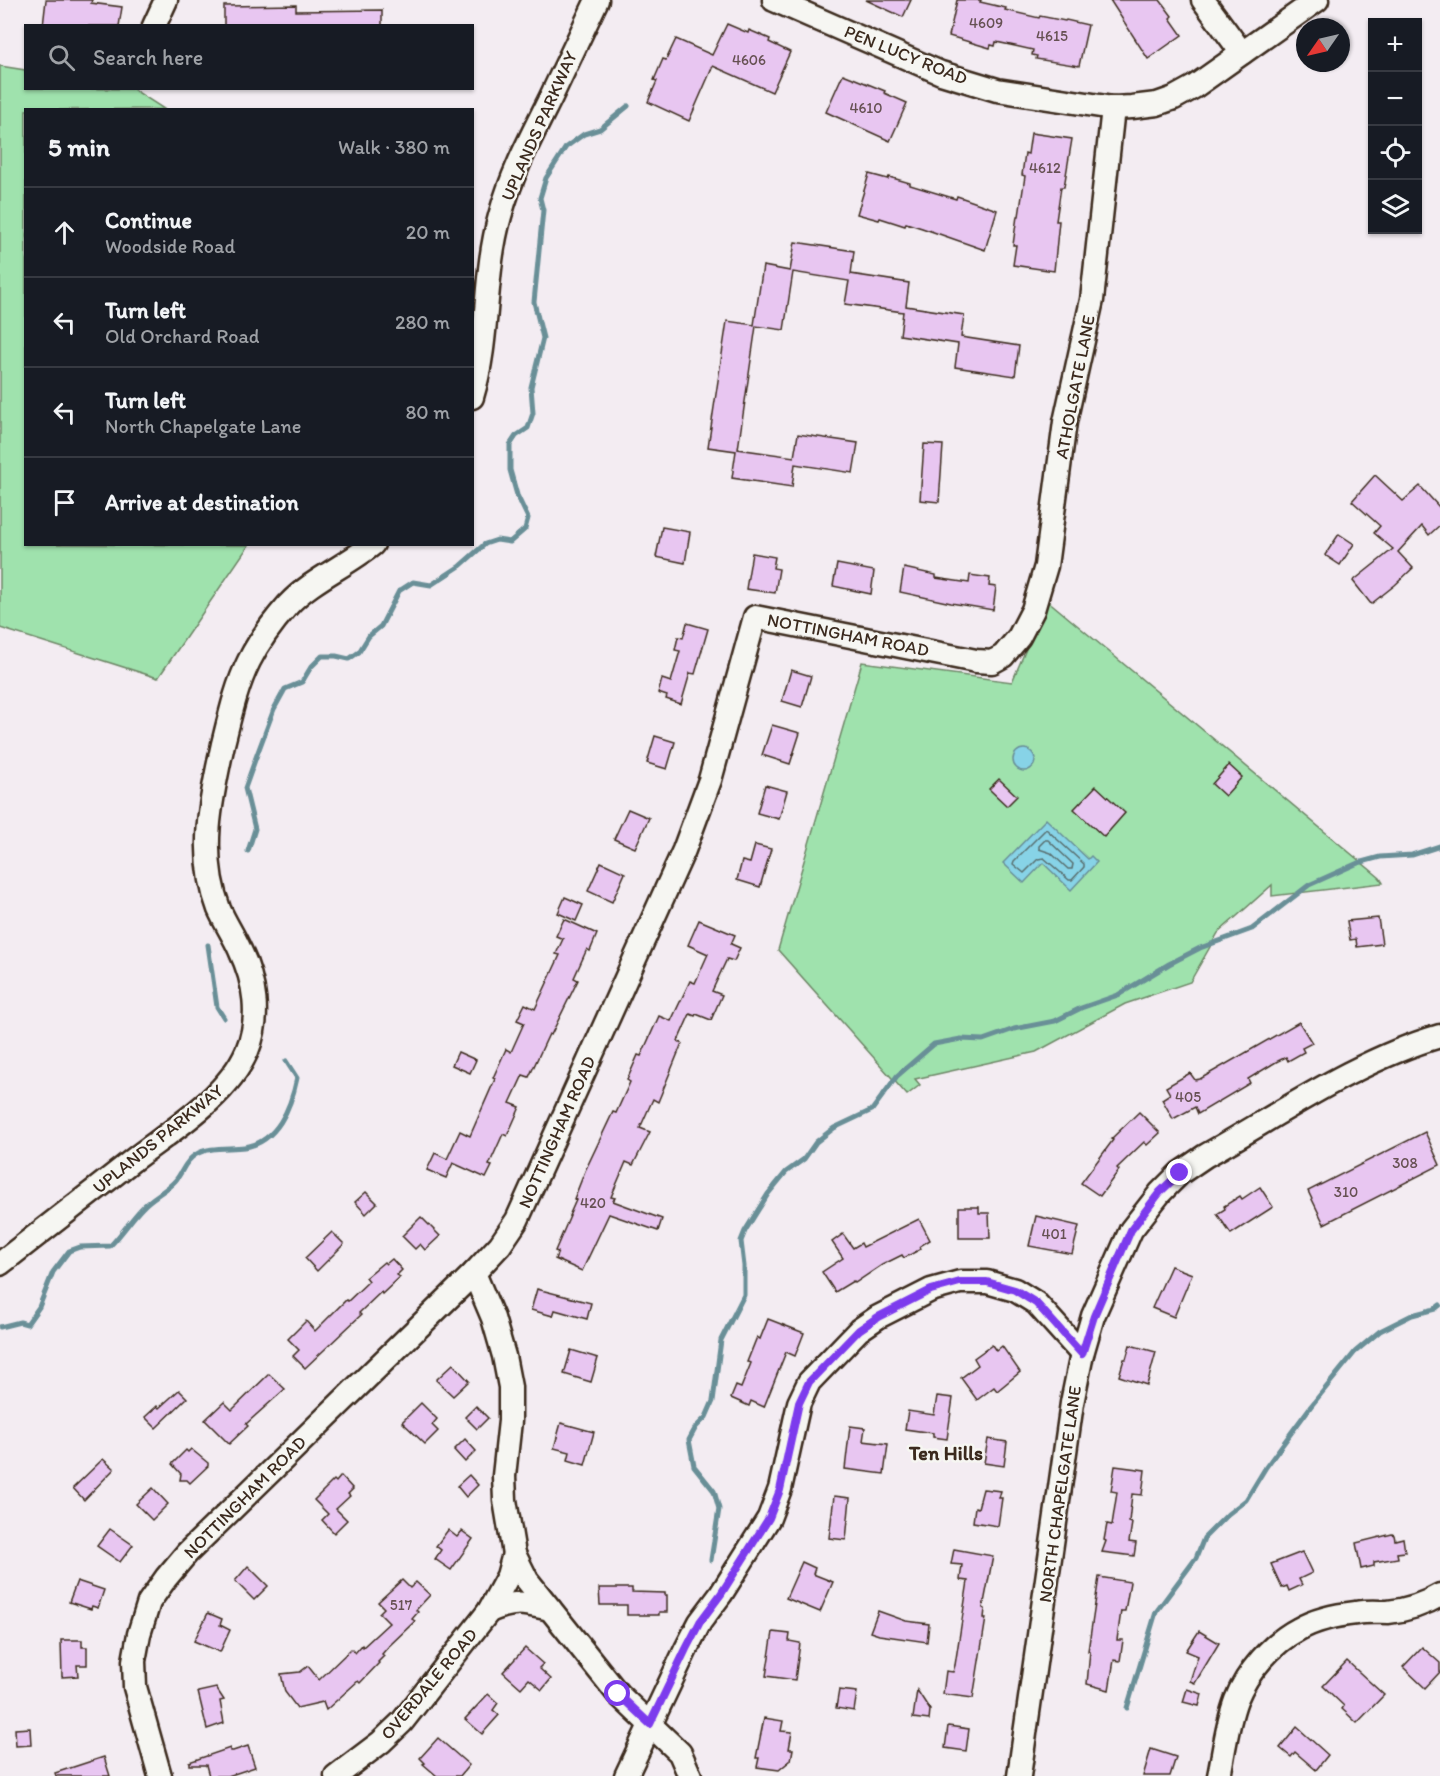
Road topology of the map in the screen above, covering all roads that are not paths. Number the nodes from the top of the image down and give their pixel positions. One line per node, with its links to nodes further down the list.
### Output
1 (166, 0): 6 (street)
2 (597, 0): 9 (street, UPLANDS PARKWAY)
3 (774, 0): 8 (street, PEN LUCY ROAD)
4 (1203, 0): 7 (street)
5 (1317, 0): 7 (street, PEN LUCY ROAD)
6 (155, 24)
7 (1242, 53): 8 (street, PEN LUCY ROAD)
8 (1113, 108): 11 (street, ATHOLGATE LANE)
9 (474, 388)
10 (370, 546): 13 (street, UPLANDS PARKWAY)
11 (1003, 656): 14 (street, NOTTINGHAM ROAD)
12 (1440, 1036): 15 (street, NORTH CHAPELGATE LANE)
13 (0, 1264)
14 (474, 1273): 16 (street); 21 (street, NOTTINGHAM ROAD)
15 (1082, 1354): 20 (street); 25 (street, NORTH CHAPELGATE LANE)
16 (514, 1554): 18 (street); 19 (street, OVERDALE ROAD)
17 (1440, 1595): 26 (street)
18 (550, 1609): 19 (street, OVERDALE ROAD); 20 (street)
19 (489, 1611): 22 (street, OVERDALE ROAD)
20 (650, 1724): 23 (street); 24 (street)
21 (159, 1776)
22 (336, 1776)
23 (626, 1776)
24 (690, 1776)
25 (1019, 1776)
26 (1219, 1776)

